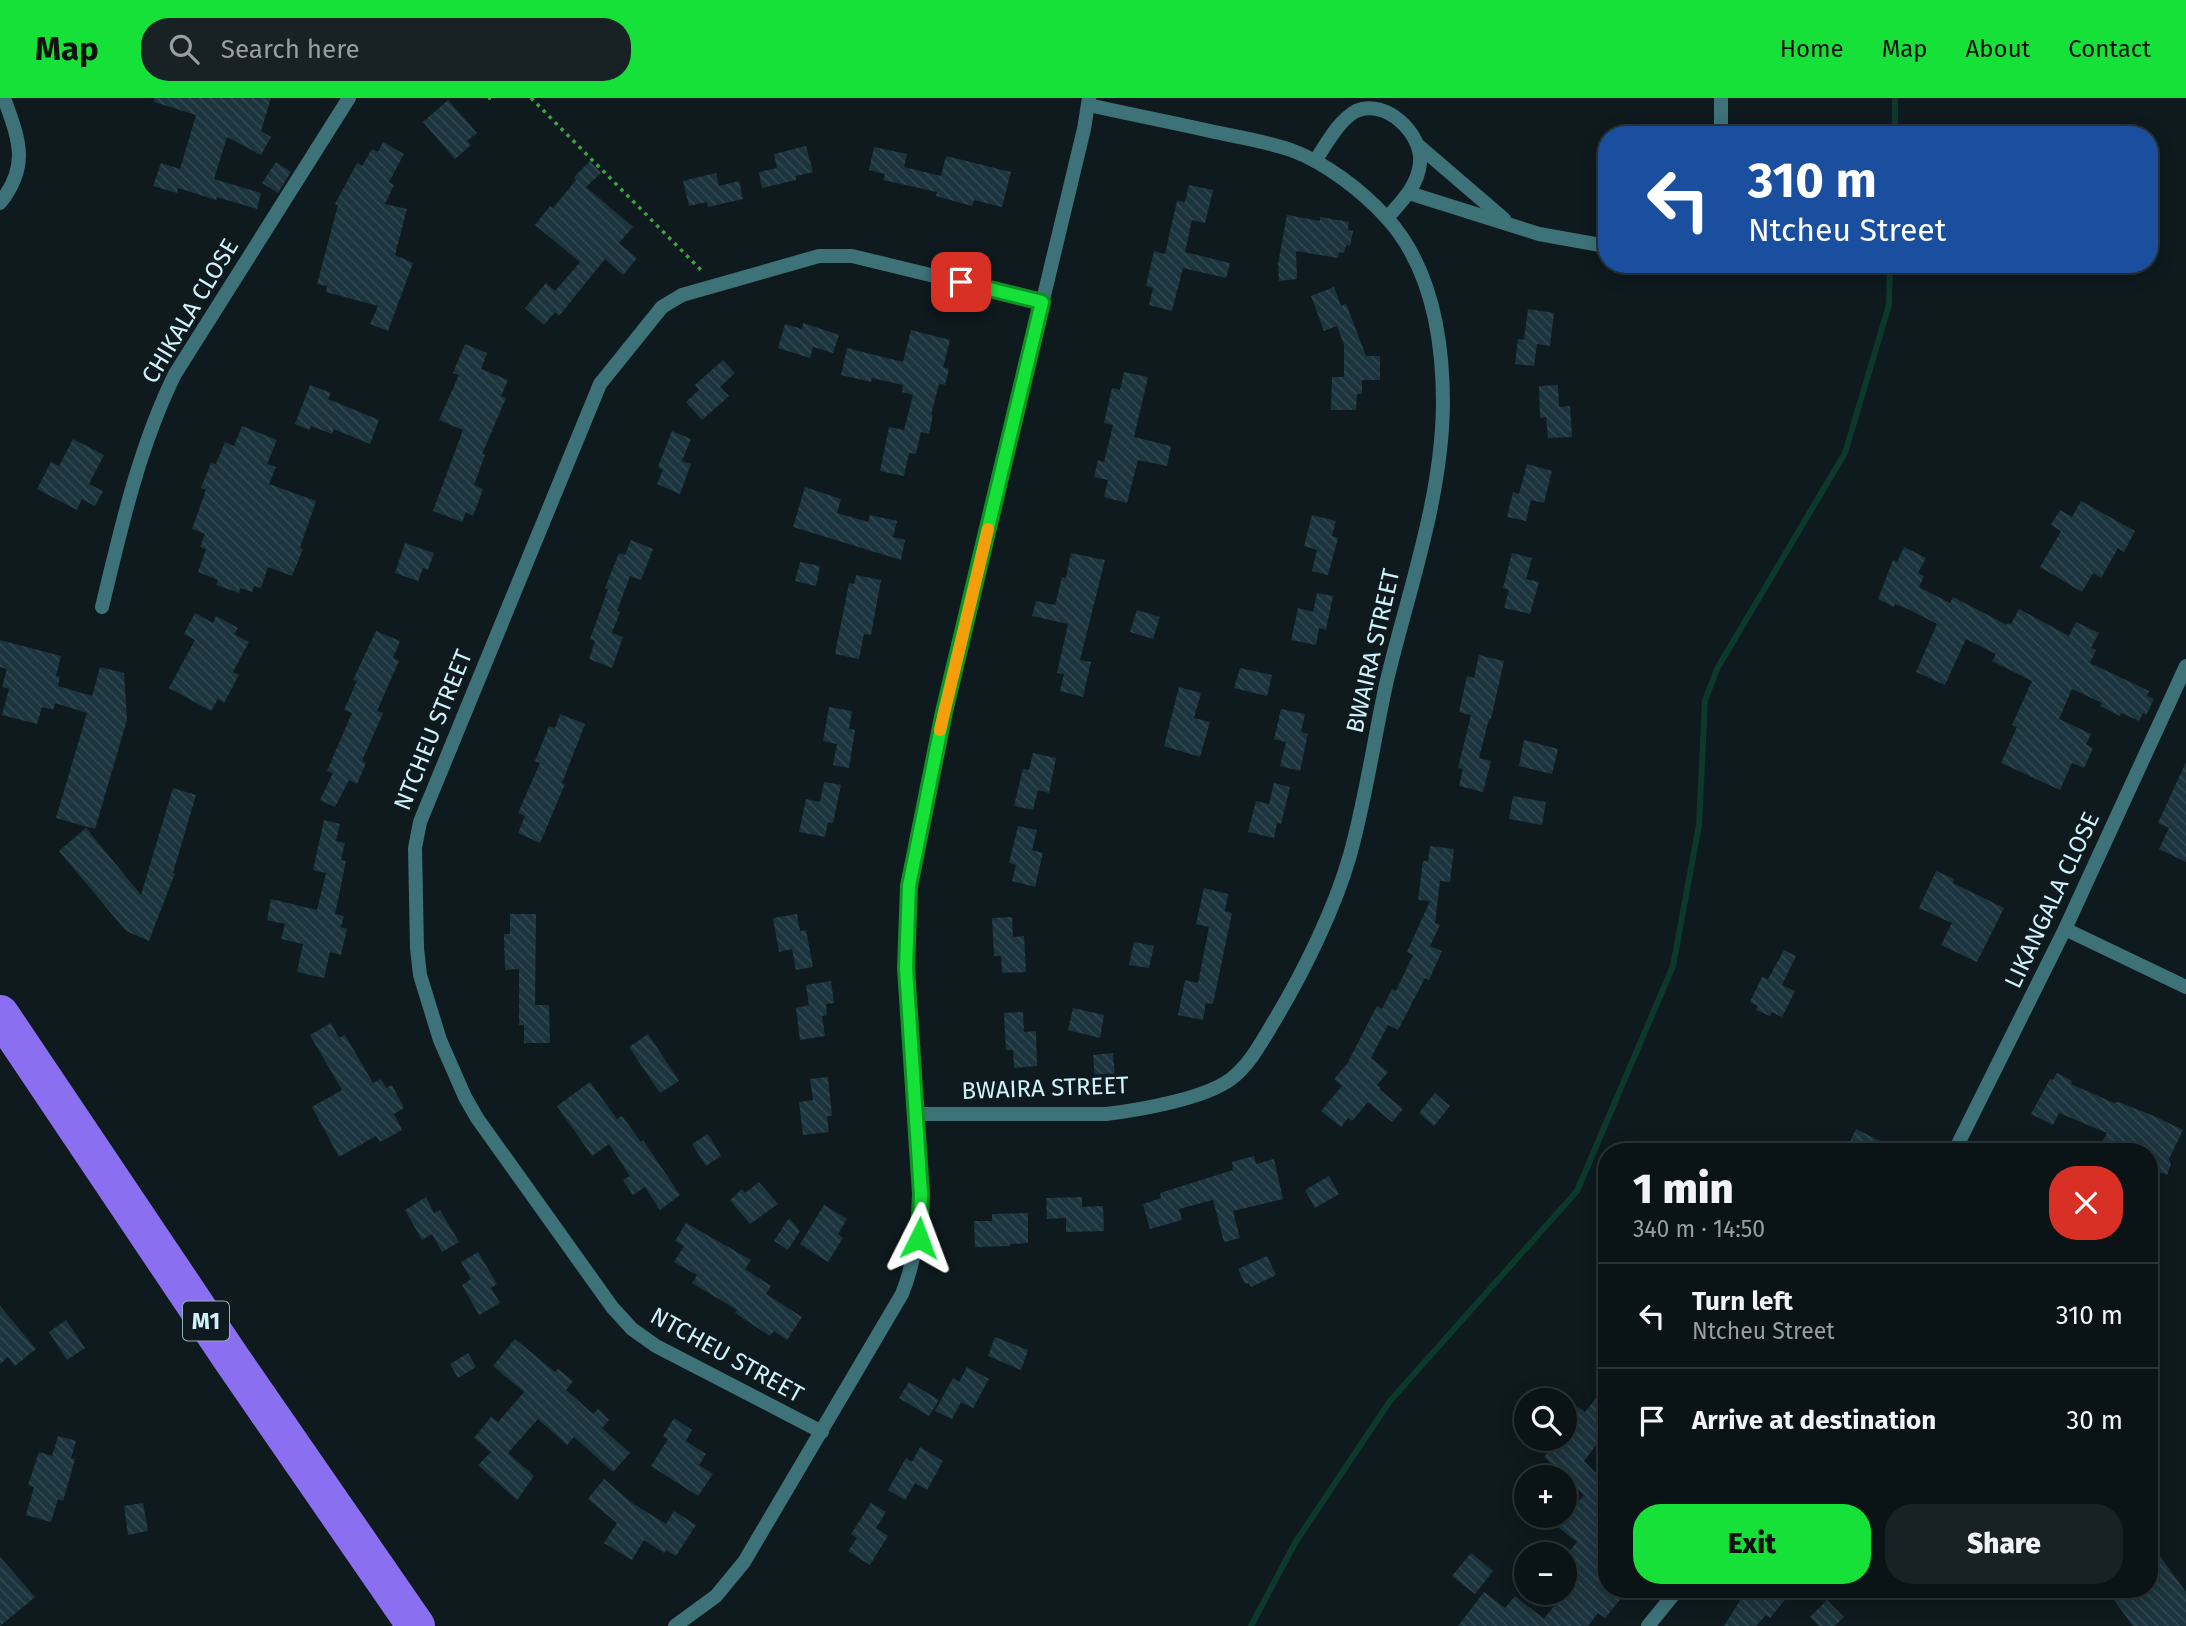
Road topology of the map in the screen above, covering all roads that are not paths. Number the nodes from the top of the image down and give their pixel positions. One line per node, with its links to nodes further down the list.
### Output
1 (4, 98): 9 (street)
2 (349, 98): 14 (street, CHIKALA CLOSE)
3 (1721, 98): 5 (street)
4 (1089, 102): 7 (street, BWAIRA STREET); 13 (street)
5 (1721, 126)
6 (1419, 146): 7 (street); 8 (street); 11 (street)
7 (1315, 161): 10 (street, BWAIRA STREET)
8 (1409, 193): 10 (street); 11 (street)
9 (0, 203)
10 (1387, 218): 19 (street, BWAIRA STREET)
11 (1510, 224): 12 (street)
12 (1598, 245)
13 (1042, 302): 19 (street); 21 (street, NTCHEU STREET)
14 (102, 607)
15 (2186, 666): 16 (street, LIKANGALA CLOSE)
16 (2065, 929): 17 (street); 20 (street, LIKANGALA CLOSE)
17 (2186, 987)
18 (0, 1014): 23 (highway, M1)
19 (915, 1114): 21 (street)
20 (1958, 1143)
21 (822, 1432): 24 (street)
22 (1671, 1598): 25 (street)
23 (415, 1626)
24 (675, 1626)
25 (1648, 1626)

